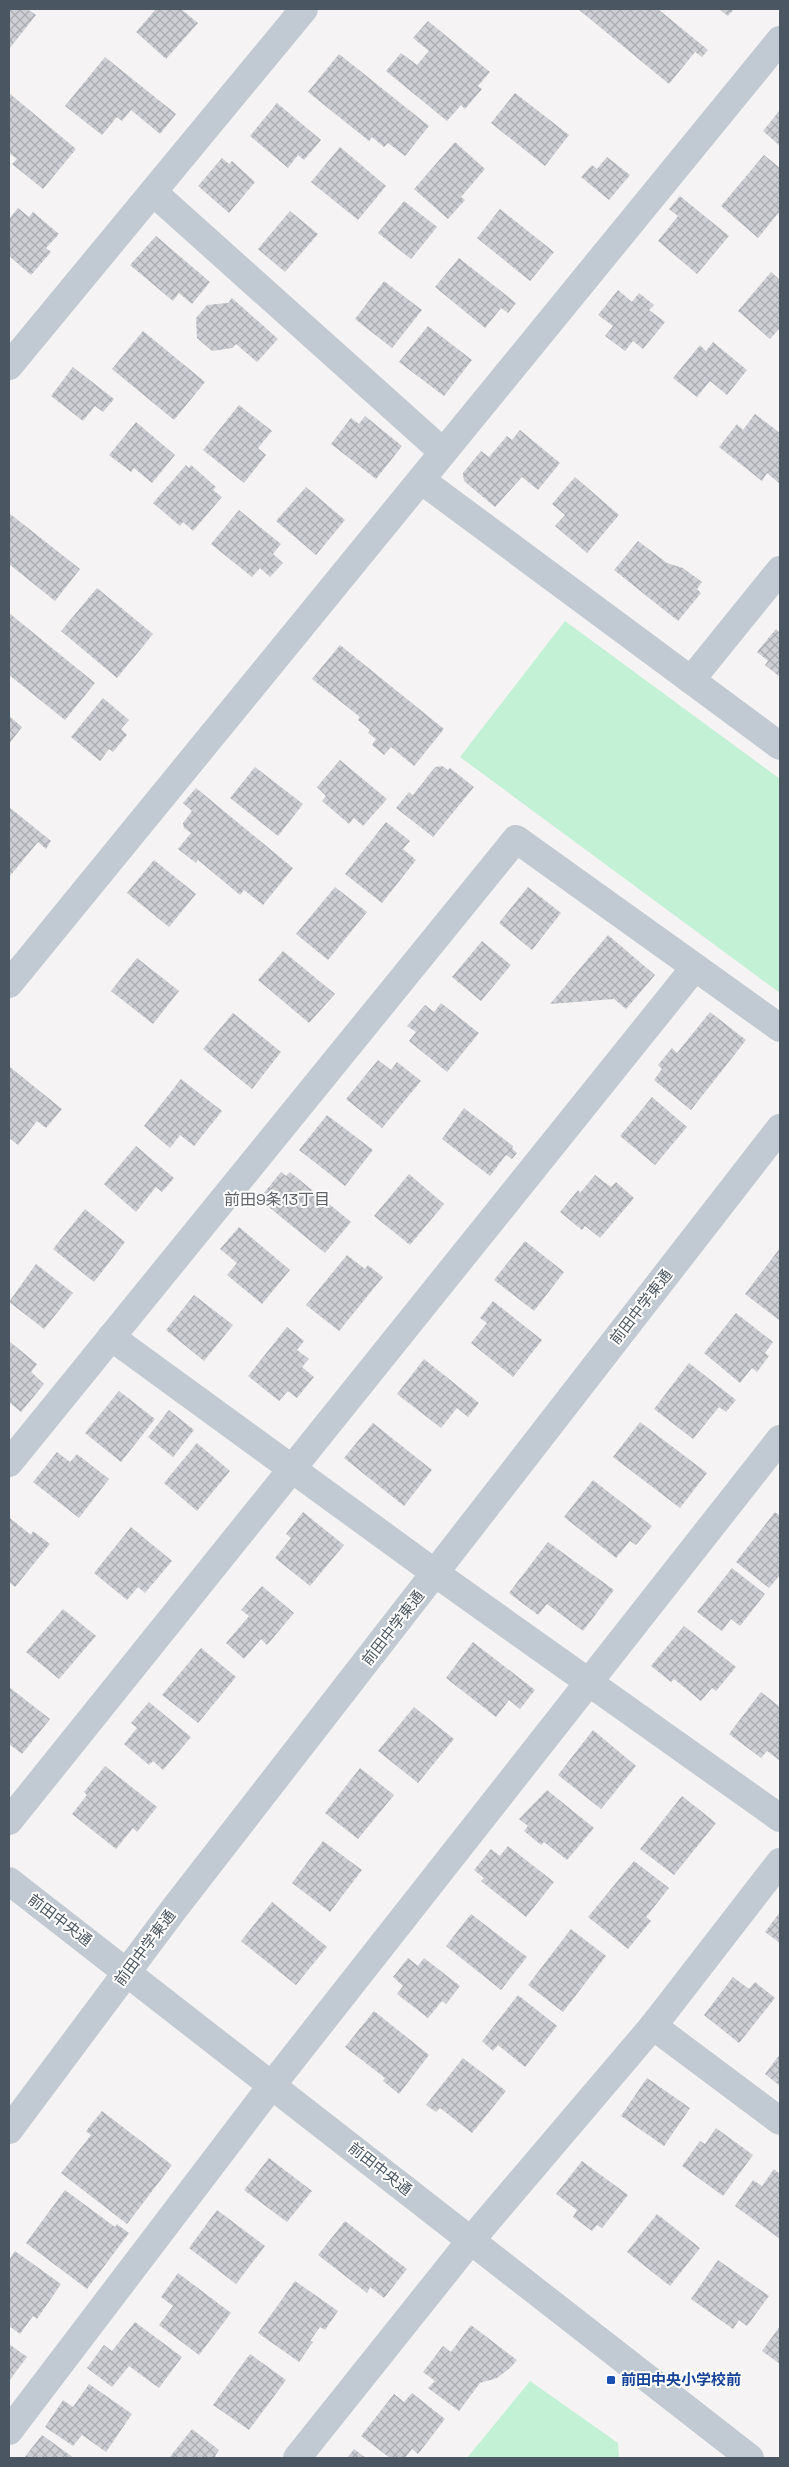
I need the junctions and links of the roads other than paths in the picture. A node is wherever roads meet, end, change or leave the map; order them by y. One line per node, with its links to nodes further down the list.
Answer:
1 (304, 9): 3 (street)
2 (780, 40): 5 (street)
3 (153, 192): 4 (street); 5 (street)
4 (9, 366)
5 (443, 452): 6 (street)
6 (421, 480): 8 (street); 11 (street)
7 (780, 570): 8 (street)
8 (690, 680): 9 (street)
9 (780, 746)
10 (695, 967): 12 (street); 14 (street); 17 (street)
11 (9, 984)
12 (780, 1028)
13 (780, 1128): 18 (street, 前田中学東通)
14 (111, 1337): 16 (street); 17 (street)
15 (780, 1439): 19 (street)
16 (9, 1463)
17 (293, 1470): 18 (street); 21 (street)
18 (435, 1573): 19 (street); 24 (street, 前田中学東通)
19 (588, 1682): 20 (street); 26 (street)
20 (780, 1818)
21 (9, 1821)
22 (780, 1862): 25 (street)
23 (9, 1881): 24 (street, 前田中央通)
24 (127, 1971): 26 (street, 前田中央通); 28 (street, 前田中学東通)
25 (653, 2026): 27 (street); 29 (street)
26 (272, 2085): 29 (street, 前田中央通); 30 (street)
27 (780, 2121)
28 (9, 2130)
29 (471, 2240): 31 (street); 32 (street, 前田中央通)
30 (9, 2431)
31 (297, 2458)
32 (750, 2458)

